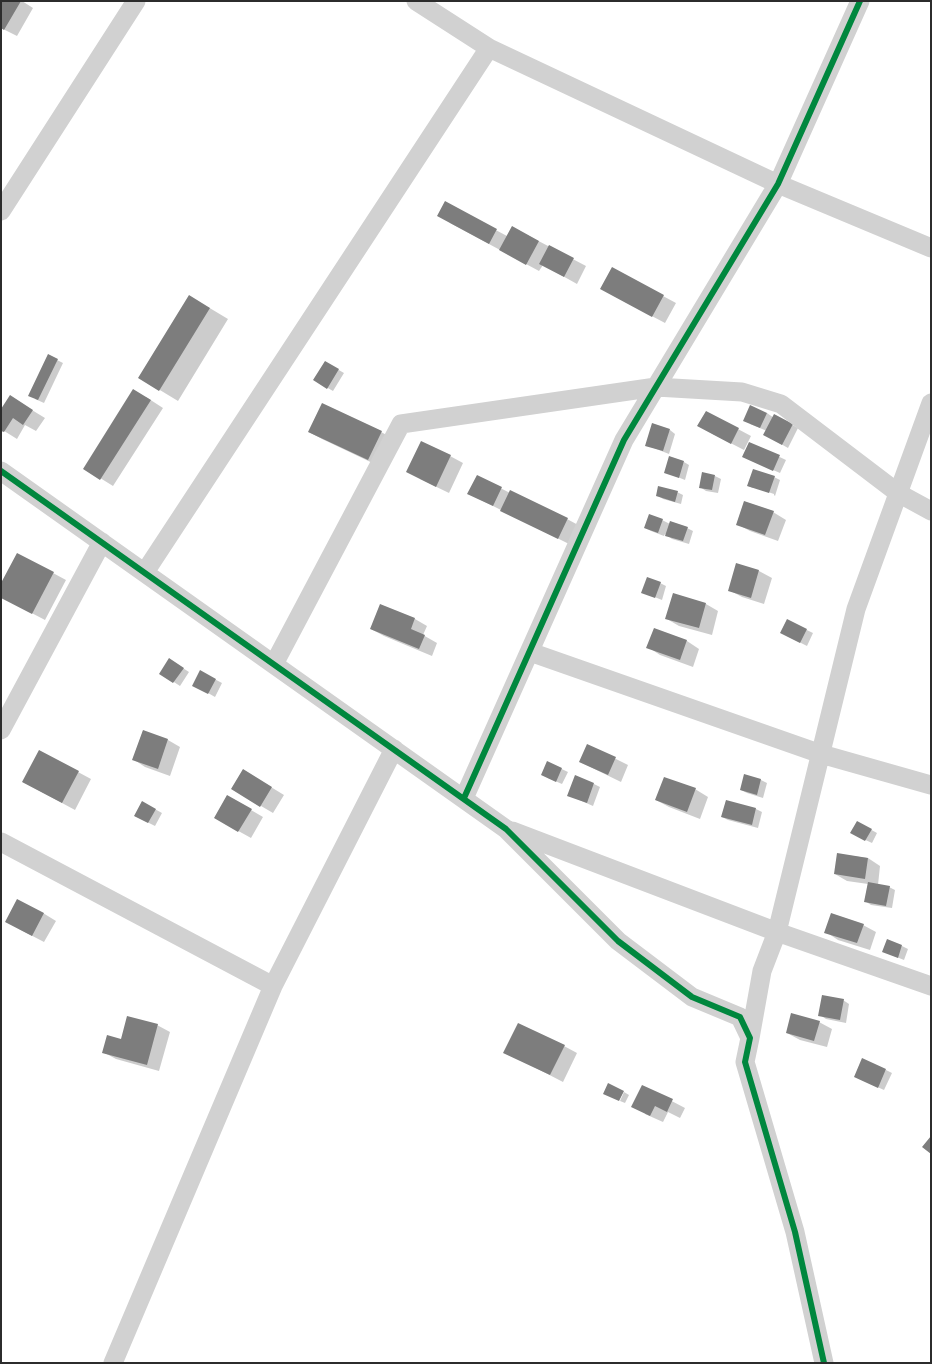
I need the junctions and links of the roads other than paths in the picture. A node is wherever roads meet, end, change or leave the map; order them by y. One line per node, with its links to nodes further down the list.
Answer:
1 (136, 1): 6 (street)
2 (416, 1): 4 (street)
3 (860, 1): 5 (street)
4 (489, 48): 5 (street); 14 (street)
5 (778, 184): 7 (street); 8 (street)
6 (1, 211)
7 (931, 248)
8 (656, 387): 11 (street); 15 (street); 16 (street)
9 (931, 403): 11 (street)
10 (1, 471): 13 (street)
11 (898, 493): 12 (street); 19 (street)
12 (931, 511)
13 (102, 542): 14 (street); 17 (street)
14 (145, 572): 16 (street)
15 (530, 652): 19 (street); 21 (street)
16 (274, 664): 18 (street)
17 (1, 730)
18 (394, 749): 21 (street); 25 (street)
19 (821, 754): 20 (street); 24 (street)
20 (931, 785)
21 (464, 798): 22 (street)
22 (506, 829): 24 (street); 27 (street)
23 (1, 842): 25 (street)
24 (777, 932): 26 (street); 27 (street)
25 (273, 986): 28 (street)
26 (931, 986)
27 (750, 1038): 29 (street)
28 (113, 1363)
29 (824, 1363)

